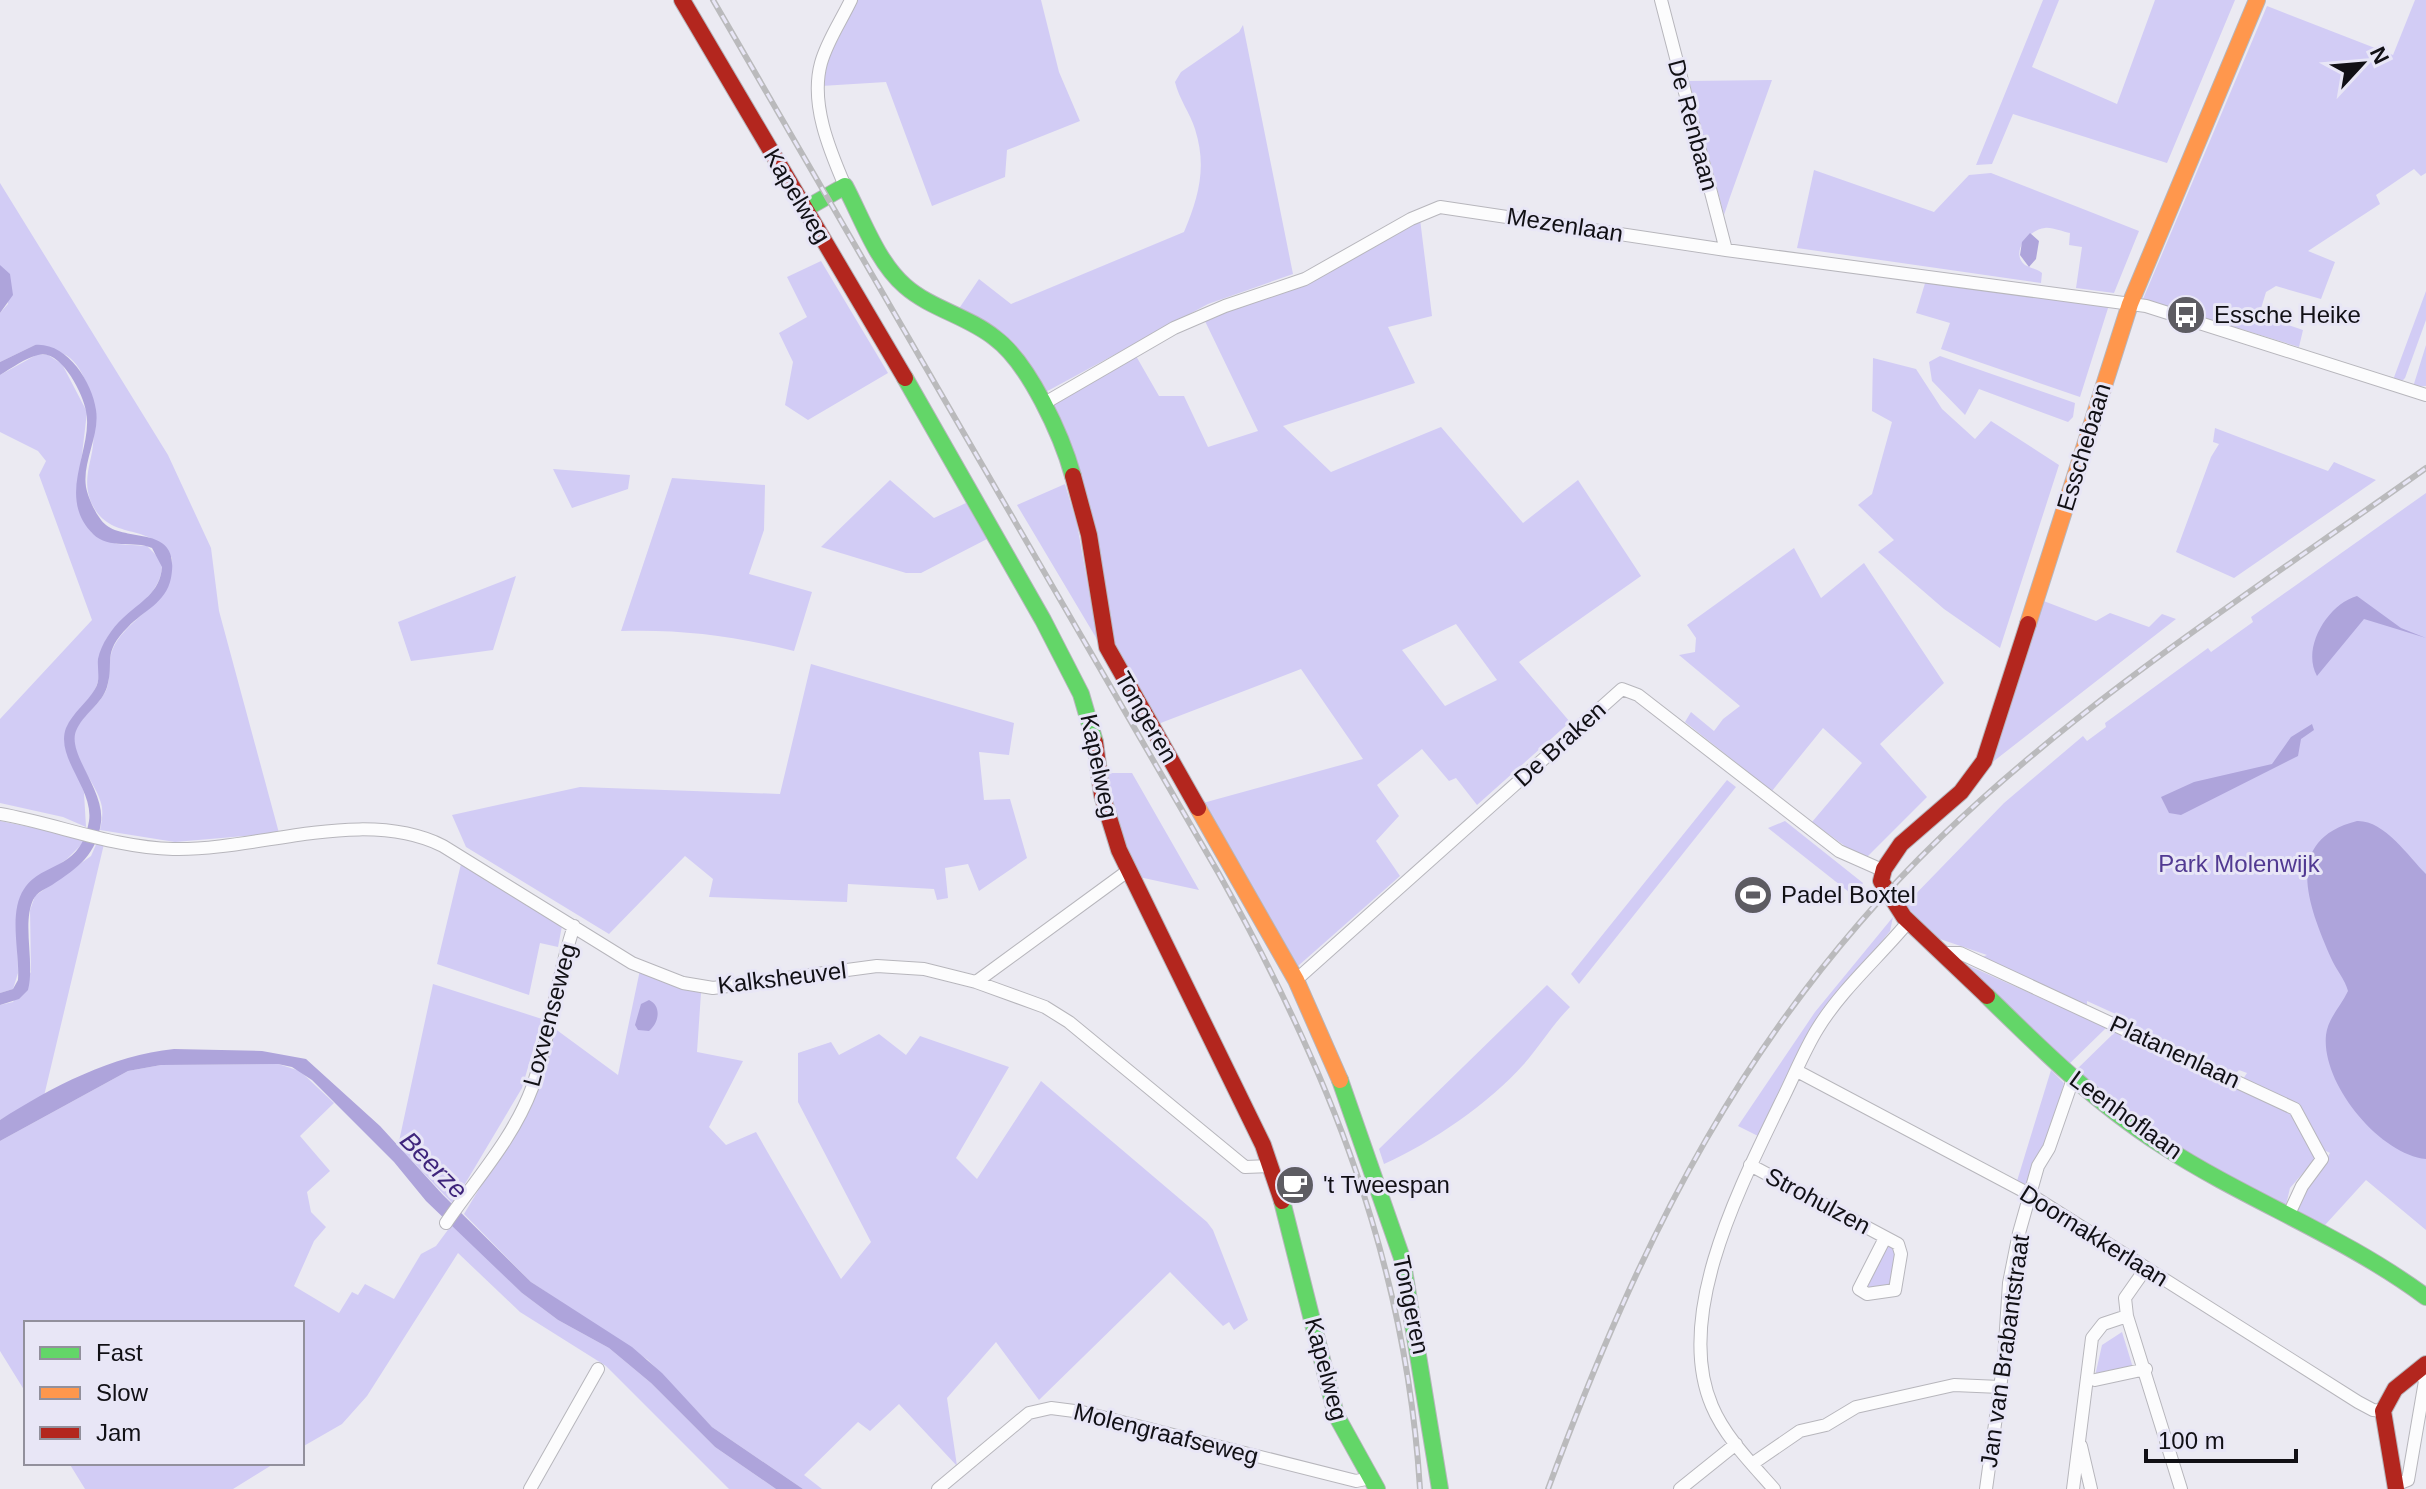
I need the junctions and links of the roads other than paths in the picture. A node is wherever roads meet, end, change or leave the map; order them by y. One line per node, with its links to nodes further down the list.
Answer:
1 (682, 0): 6 (street, Kapelweg)
2 (851, 0): 5 (street, Tongeren)
3 (1661, 0): 7 (street, De Renbaan)
4 (2257, 0): 8 (street, Esschebaan)
5 (845, 186): 6 (street); 10 (street, Tongeren)
6 (805, 209): 12 (street, Kapelweg)
7 (1726, 250): 8 (street, Mezenlaan); 10 (street, Mezenlaan)
8 (2130, 304): 9 (street); 13 (street, Esschebaan)
9 (2426, 395)
10 (1043, 404): 17 (street, Tongeren)
11 (0, 814): 15 (street, Kalksheuvel)
12 (1129, 870): 18 (street); 22 (street, Kapelweg)
13 (1882, 870): 14 (street, Leenhoflaan); 17 (street, De Braken)
14 (1909, 921): 16 (street, Leenhoflaan); 19 (street)
15 (574, 926): 18 (street, Kalksheuvel); 25 (street, Loxvenseweg)
16 (1942, 953): 20 (street, Leenhoflaan); 24 (street, Platanenlaan)
17 (1296, 980): 43 (street, Tongeren)
18 (976, 982): 22 (street, Kalksheuvel)
19 (1797, 1071): 21 (street); 23 (street, Doornakkerlaan)
20 (2073, 1079): 23 (street, Jan van Brabantstraat); 24 (street, Leenhoflaan)
21 (1750, 1165): 26 (street, Strohulzen); 37 (street)
22 (1271, 1166): 39 (street, Kapelweg)
23 (2031, 1195): 27 (street, Doornakkerlaan); 34 (street, Jan van Brabantstraat)
24 (2289, 1214): 28 (street, Leenhoflaan)
25 (447, 1222)
26 (1885, 1238): 26 (street, Strohulzen)
27 (2146, 1268): 29 (street); 35 (street, Doornakkerlaan)
28 (2426, 1297)
29 (2127, 1316): 32 (street); 36 (street)
30 (2422, 1367): 35 (street); 40 (street)
31 (598, 1369): 41 (street)
32 (2146, 1369): 33 (street); 49 (street)
33 (2095, 1380)
34 (2000, 1387): 38 (street); 46 (street, Jan van Brabantstraat)
35 (2383, 1411): 40 (street)
36 (2078, 1435): 47 (street); 48 (street)
37 (1736, 1444): 38 (street); 44 (street)
38 (1752, 1464): 45 (street)
39 (1374, 1484): 42 (street, Molengraafseweg)
40 (2396, 1487)
41 (530, 1489)
42 (938, 1489)
43 (1440, 1489)
44 (1680, 1489)
45 (1774, 1489)
46 (1986, 1489)
47 (2073, 1489)
48 (2091, 1489)
49 (2181, 1489)

